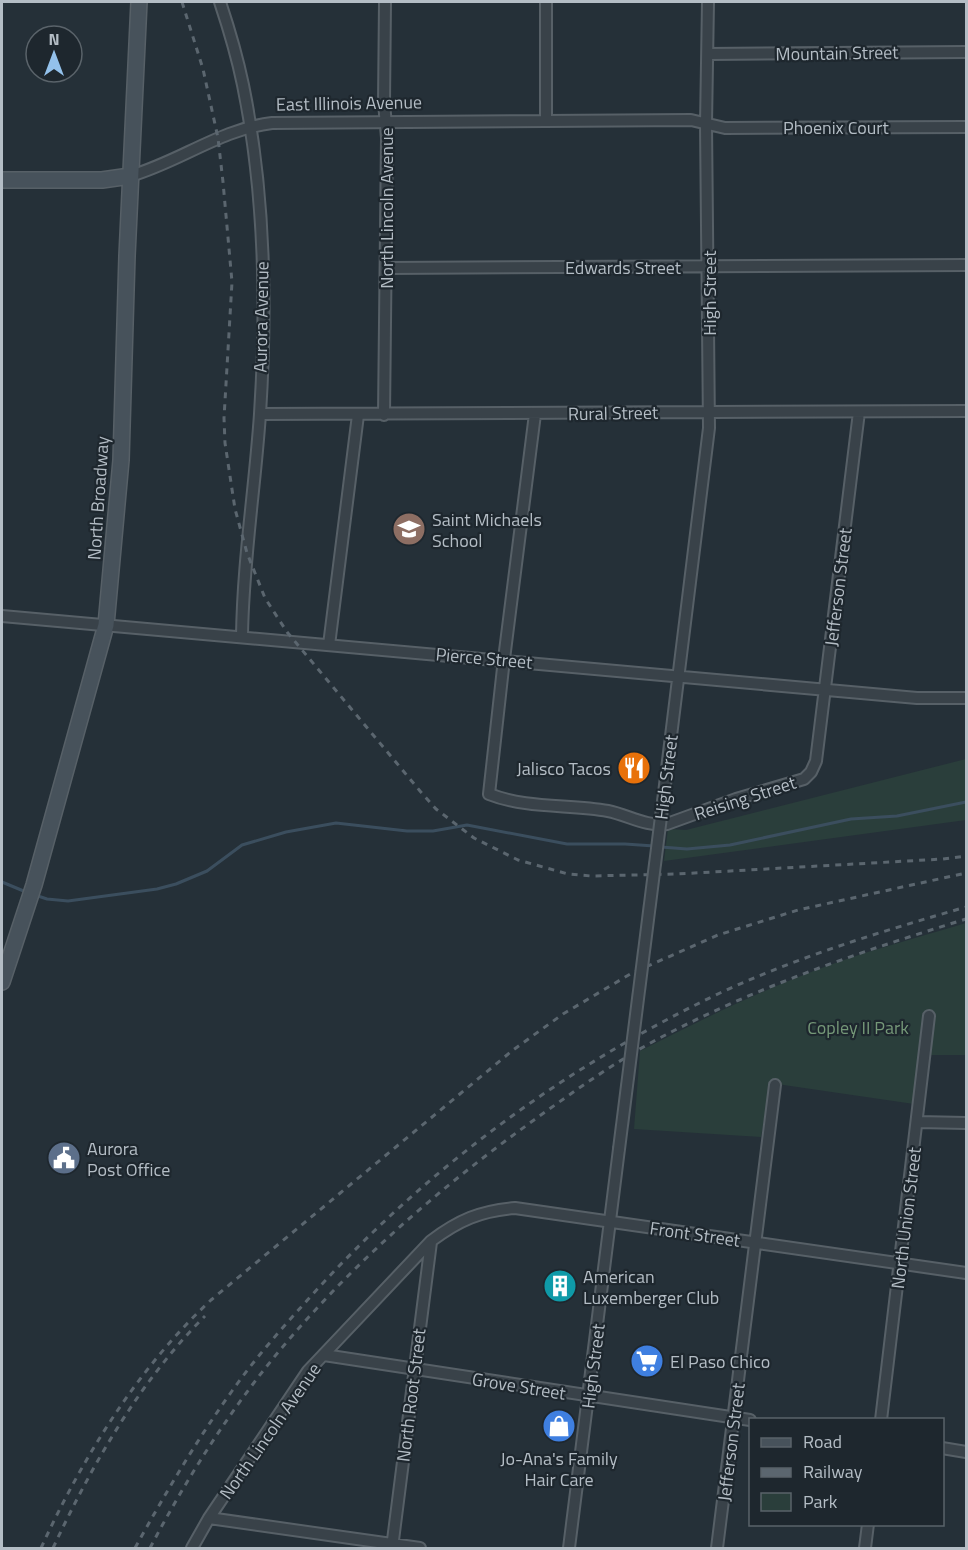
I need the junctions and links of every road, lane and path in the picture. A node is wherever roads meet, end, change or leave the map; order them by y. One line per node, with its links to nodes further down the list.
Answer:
1 (139, 2): 13 (main road, North Broadway)
2 (220, 2): 11 (street, Aurora Avenue)
3 (385, 2): 9 (street, North Lincoln Avenue)
4 (546, 2): 8 (street)
5 (708, 2): 7 (street, High Street)
6 (966, 52): 7 (street, Mountain Street)
7 (708, 54): 10 (street, High Street)
8 (546, 120): 9 (street, East Illinois Avenue); 10 (street, East Illinois Avenue)
9 (386, 122): 11 (street, East Illinois Avenue); 17 (street, North Lincoln Avenue)
10 (706, 124): 12 (street, Phoenix Court); 16 (street, High Street)
11 (251, 127): 13 (street, East Illinois Avenue); 21 (street, Aurora Avenue)
12 (966, 127)
13 (130, 176): 14 (main road, East Illinois Avenue); 26 (main road, North Broadway)
14 (2, 180)
15 (966, 265): 16 (street, Edwards Street)
16 (709, 267): 17 (street, Edwards Street); 19 (street, High Street)
17 (387, 268): 24 (street, North Lincoln Avenue)
18 (966, 411): 20 (street, Rural Street)
19 (709, 412): 20 (street, Rural Street); 22 (street, Rural Street); 30 (street, High Street)
20 (859, 412): 31 (street, Jefferson Street)
21 (260, 414): 23 (street, Rural Street); 27 (street, Aurora Avenue)
22 (535, 414): 24 (street, Rural Street); 29 (street)
23 (358, 415): 24 (street, Rural Street); 28 (street)
24 (384, 415)
25 (2, 616): 26 (street, Pierce Street)
26 (106, 625): 27 (street, Pierce Street); 34 (main road, North Broadway)
27 (242, 636): 28 (street, Pierce Street)
28 (329, 645): 29 (street, Pierce Street)
29 (504, 659): 30 (street, Pierce Street); 33 (street, Reising Street)
30 (679, 675): 31 (street, Pierce Street); 39 (street, High Street, bridge)
31 (825, 689): 32 (street, Pierce Street); 33 (street, Jefferson Street)
32 (966, 698)
33 (816, 761)
34 (2, 982)
35 (929, 1016): 37 (street, North Union Street)
36 (775, 1085): 41 (street, Jefferson Street)
37 (918, 1122): 38 (street); 42 (street, North Union Street)
38 (966, 1123)
39 (610, 1221): 40 (street, Front Street); 41 (street, Front Street); 46 (street, High Street)
40 (431, 1241): 44 (street, North Lincoln Avenue); 45 (street, North Root Street)
41 (755, 1242): 42 (street, Front Street); 47 (street, Jefferson Street)
42 (900, 1264): 43 (street, Front Street); 48 (street, North Union Street)
43 (966, 1274)
44 (324, 1356): 45 (street, Grove Street); 52 (street, North Lincoln Avenue)
45 (414, 1370): 46 (street, Grove Street); 54 (street, North Root Street)
46 (589, 1397): 47 (street, Grove Street); 57 (street, High Street)
47 (734, 1418): 49 (street, Grove Street); 58 (street, Jefferson Street)
48 (881, 1418)
49 (749, 1420)
50 (944, 1448): 51 (street)
51 (966, 1452)
52 (209, 1518): 54 (street); 55 (street, North Lincoln Avenue)
53 (868, 1526): 59 (street)
54 (392, 1546): 56 (street)
55 (192, 1548)
56 (420, 1548)
57 (569, 1548)
58 (717, 1548)
59 (865, 1548)

